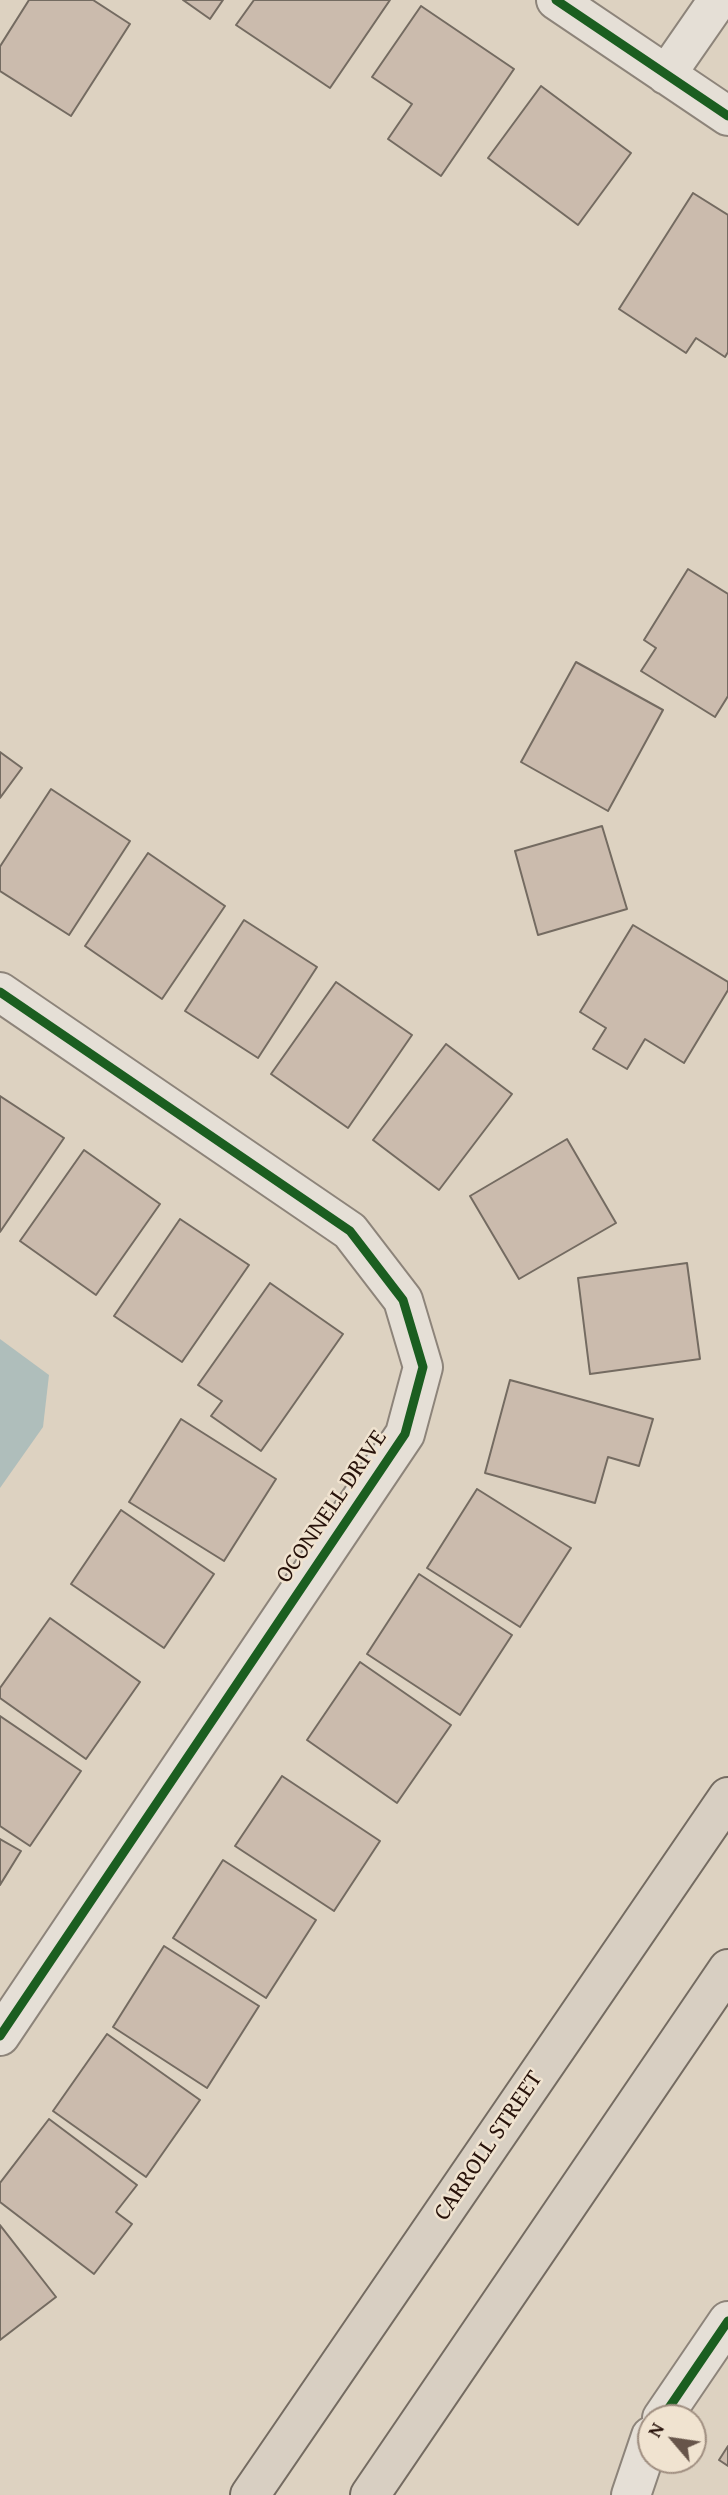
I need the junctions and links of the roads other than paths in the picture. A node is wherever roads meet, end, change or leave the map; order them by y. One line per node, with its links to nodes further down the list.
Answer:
1 (556, 0): 3 (street)
2 (718, 0): 3 (street)
3 (666, 75): 4 (street)
4 (728, 116)
5 (0, 992): 8 (street, OCONNELL DRIVE)
6 (728, 1797): 12 (main road, CARROLL STREET)
7 (728, 1969): 13 (main road)
8 (0, 2036)
9 (728, 2321): 10 (street)
10 (672, 2404)
11 (639, 2474): 14 (street)
12 (250, 2495)
13 (370, 2495)
14 (632, 2495)

